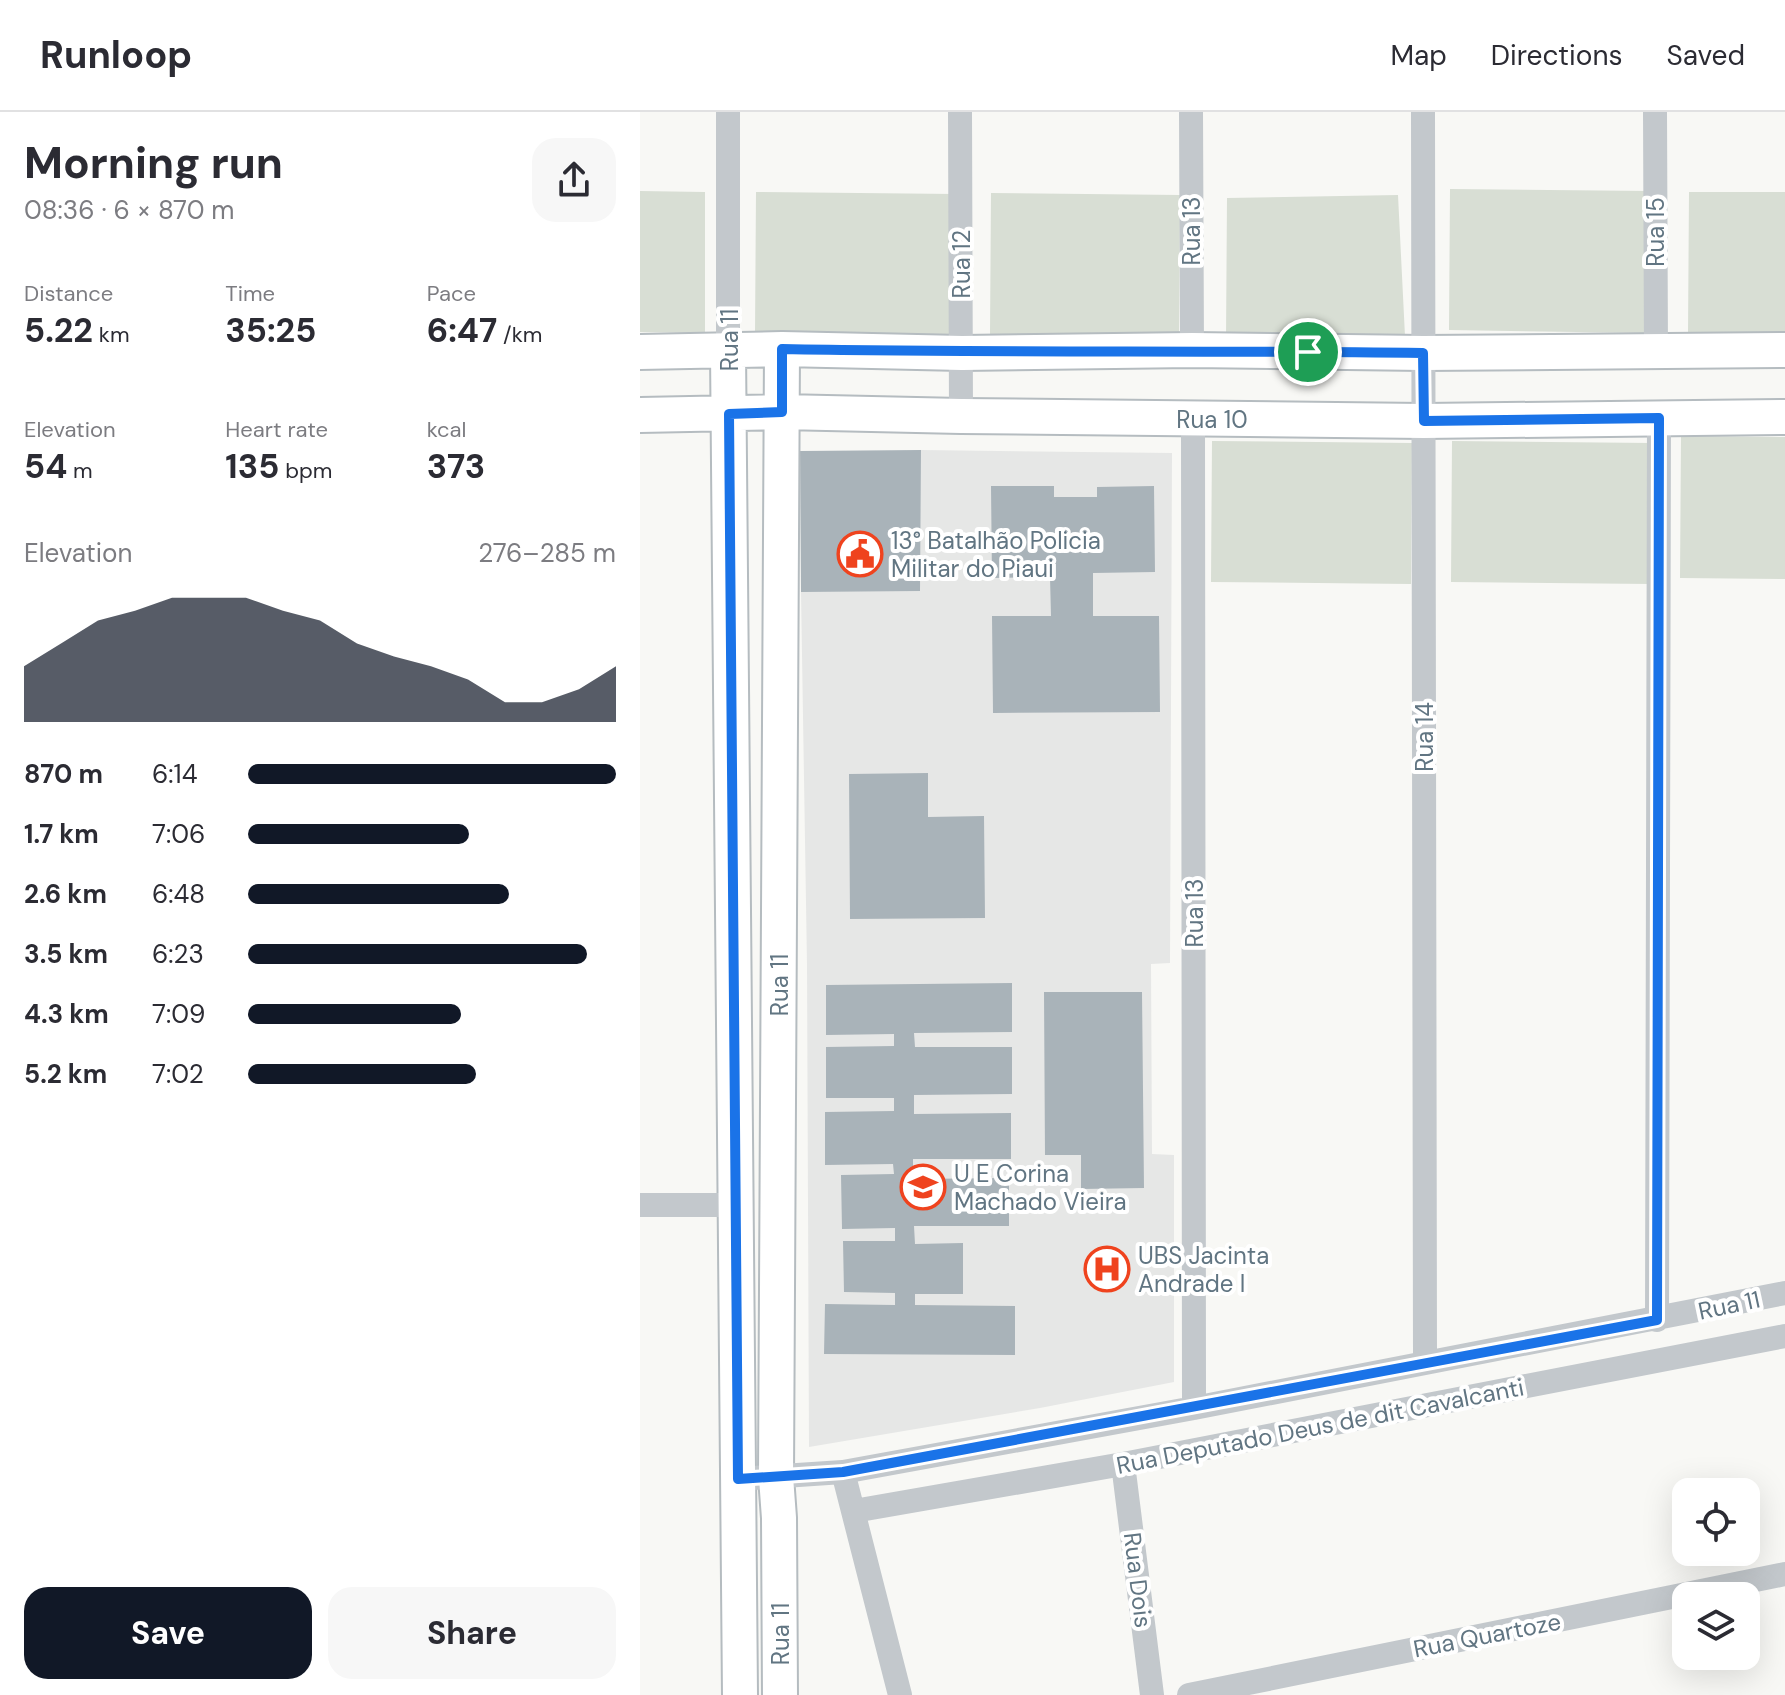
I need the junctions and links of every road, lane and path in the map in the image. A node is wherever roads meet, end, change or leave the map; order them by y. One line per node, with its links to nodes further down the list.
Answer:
1 (728, 112): 9 (street, Rua 11)
2 (960, 112): 11 (street, Rua 12)
3 (1191, 112): 7 (street, Rua 13)
4 (1423, 112): 12 (street, Rua 14)
5 (1655, 112): 13 (street, Rua 15)
6 (782, 349): 9 (main road); 11 (main road); 14 (main road, Rua 11)
7 (1192, 350): 11 (main road); 12 (main road)
8 (1785, 350): 13 (main road)
9 (728, 351): 10 (main road); 15 (main road, Rua 11)
10 (640, 352)
11 (962, 353): 17 (street, Rua 12)
12 (1423, 353): 13 (main road); 21 (street, Rua 14)
13 (1656, 353)
14 (782, 412): 15 (main road, Rua 10); 17 (main road, Rua 10); 31 (main road, Rua 11)
15 (729, 414): 16 (main road, Rua 10); 23 (main road, Rua 11)
16 (640, 415)
17 (961, 416): 20 (main road, Rua 10)
18 (1785, 417): 19 (main road, Rua 10)
19 (1659, 418): 21 (main road, Rua 10); 25 (street)
20 (1193, 419): 21 (main road, Rua 10); 28 (street, Rua 13)
21 (1424, 421): 27 (street, Rua 14)
22 (640, 1205): 23 (street)
23 (734, 1205): 32 (main road, Rua 11)
24 (1785, 1293): 25 (street, Rua 11)
25 (1657, 1320): 27 (street, Rua 11)
26 (1785, 1336): 29 (street, Rua Deputado Deus de dit Cavalcanti)
27 (1425, 1362): 28 (street, Rua 11)
28 (1194, 1408): 30 (street, Rua 11)
29 (1123, 1464): 33 (street, Rua Deputado Deus de dit Cavalcanti); 38 (street, Rua Dois)
30 (843, 1472): 31 (street, Rua 11); 33 (street)
31 (776, 1477): 32 (street, Rua 11); 36 (main road, Rua 11)
32 (738, 1479): 35 (main road, Rua 11)
33 (854, 1511): 37 (street)
34 (1785, 1574): 39 (street, Rua Quartoze)
35 (740, 1695)
36 (780, 1695)
37 (900, 1695)
38 (1152, 1695)
39 (1189, 1695)

